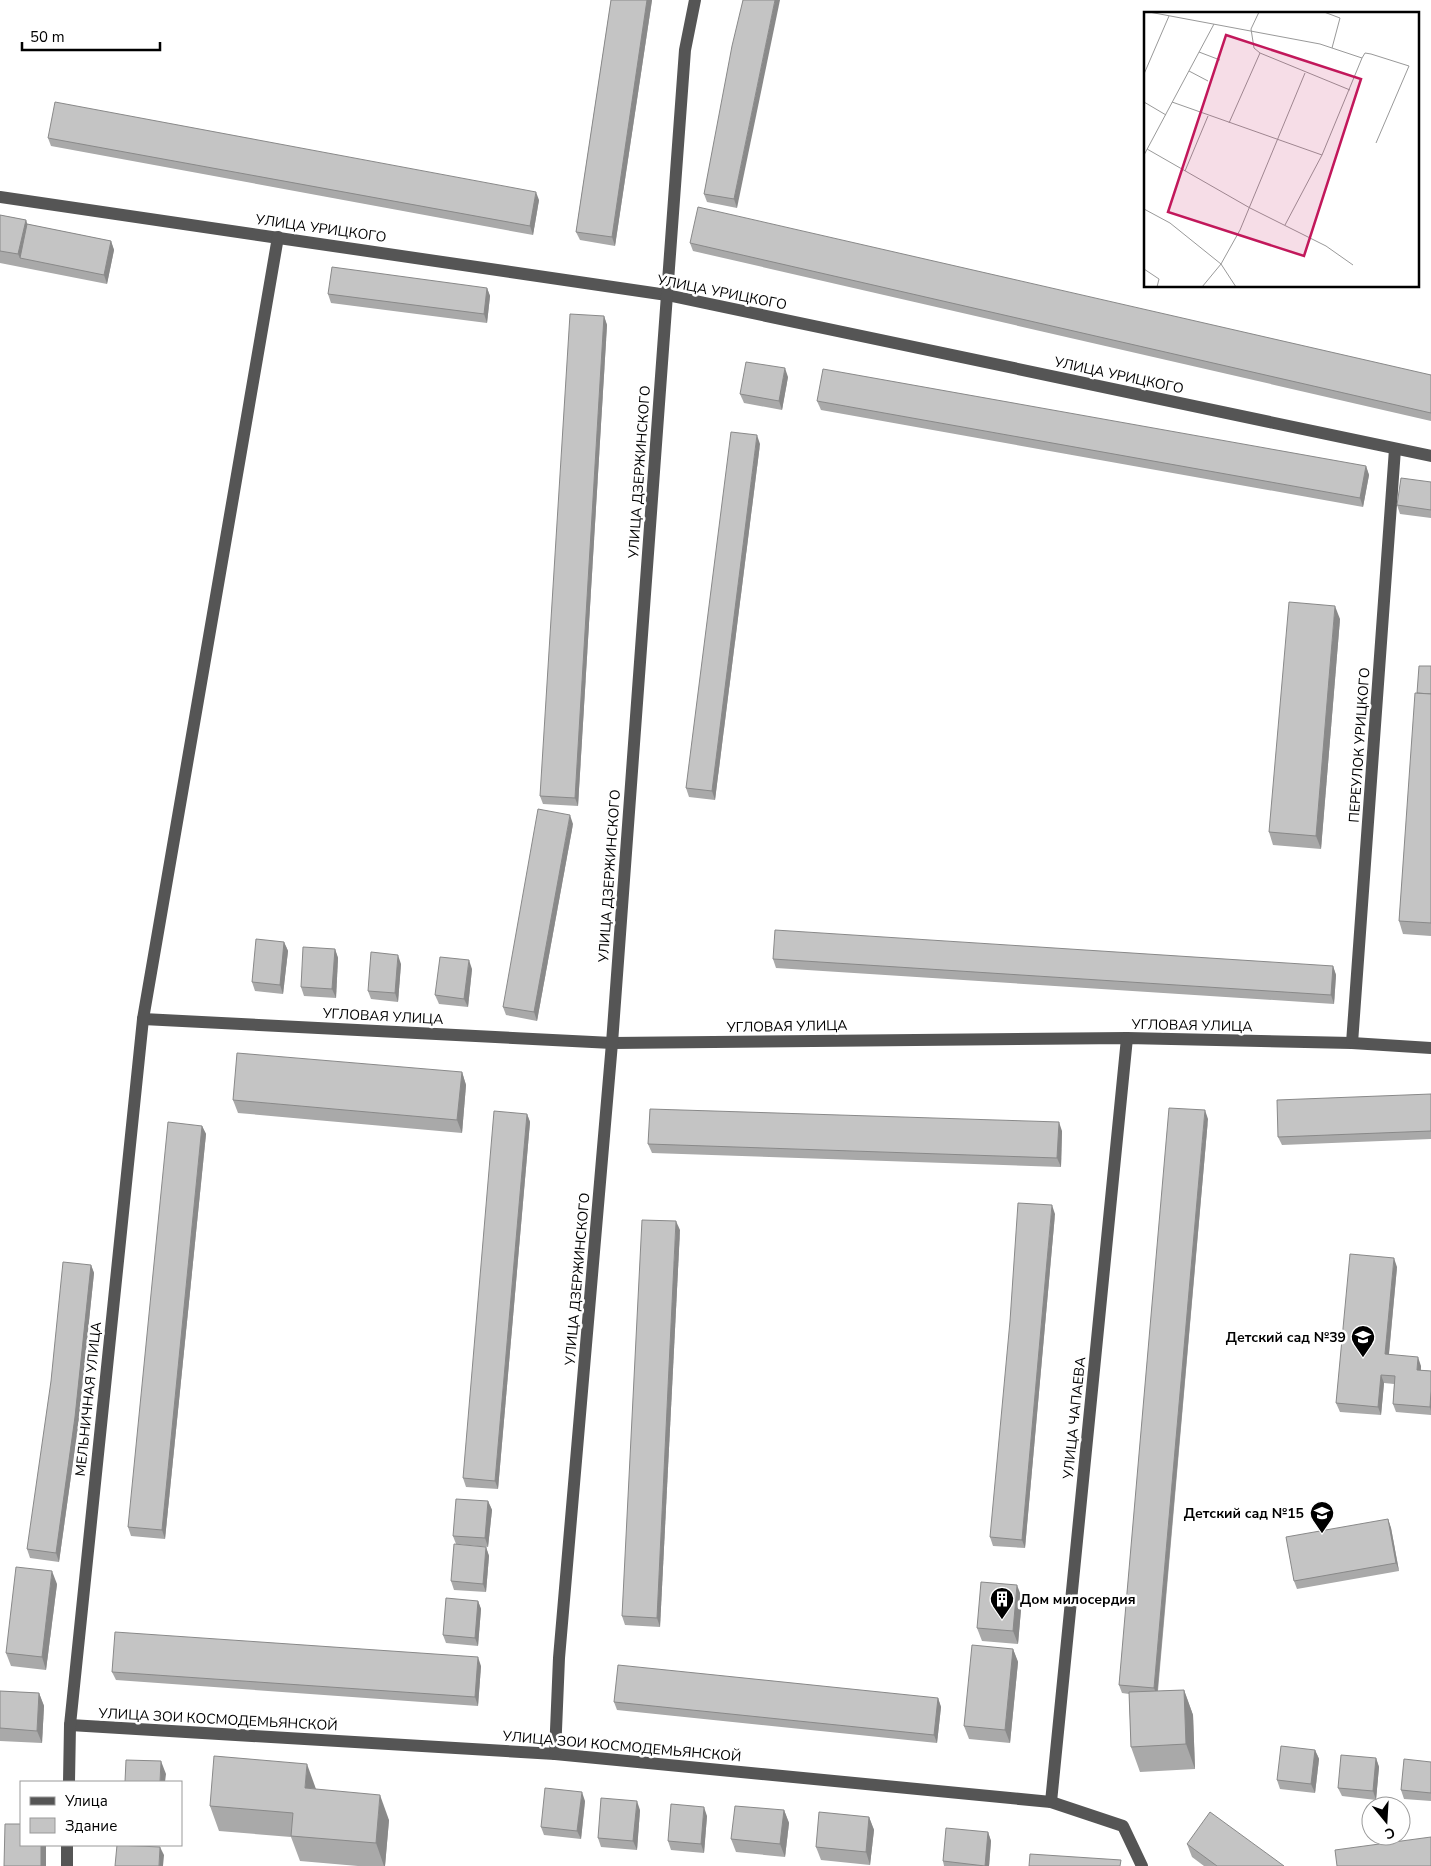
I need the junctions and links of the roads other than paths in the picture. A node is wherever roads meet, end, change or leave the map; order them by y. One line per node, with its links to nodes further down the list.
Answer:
1 (695, 0): 4 (street, УЛИЦА ДЗЕРЖИНСКОГО)
2 (0, 197): 3 (street, УЛИЦА УРИЦКОГО)
3 (278, 237): 4 (street, УЛИЦА УРИЦКОГО); 7 (street, МЕЛЬНИЧНАЯ УЛИЦА)
4 (668, 295): 5 (street, УЛИЦА УРИЦКОГО); 9 (street, УЛИЦА ДЗЕРЖИНСКОГО)
5 (1395, 448): 6 (street, УЛИЦА УРИЦКОГО); 10 (street, ПЕРЕУЛОК УРИЦКОГО)
6 (1431, 456)
7 (143, 1019): 9 (street, УГЛОВАЯ УЛИЦА); 12 (street, МЕЛЬНИЧНАЯ УЛИЦА)
8 (1127, 1038): 9 (street, УГЛОВАЯ УЛИЦА); 10 (street, УГЛОВАЯ УЛИЦА); 15 (street, УЛИЦА ЧАПАЕВА)
9 (612, 1043): 13 (street, УЛИЦА ДЗЕРЖИНСКОГО)
10 (1352, 1043): 11 (street, УГЛОВАЯ УЛИЦА)
11 (1431, 1048)
12 (70, 1725): 13 (street, УЛИЦА ЗОИ КОСМОДЕМЬЯНСКОЙ); 14 (street, МЕЛЬНИЧНАЯ УЛИЦА)
13 (555, 1754): 15 (street, УЛИЦА ЗОИ КОСМОДЕМЬЯНСКОЙ)
14 (69, 1781)
15 (1051, 1802): 18 (street, УЛИЦА ЗОИ КОСМОДЕМЬЯНСКОЙ)
16 (67, 1846): 17 (street)
17 (67, 1866)
18 (1142, 1866)

